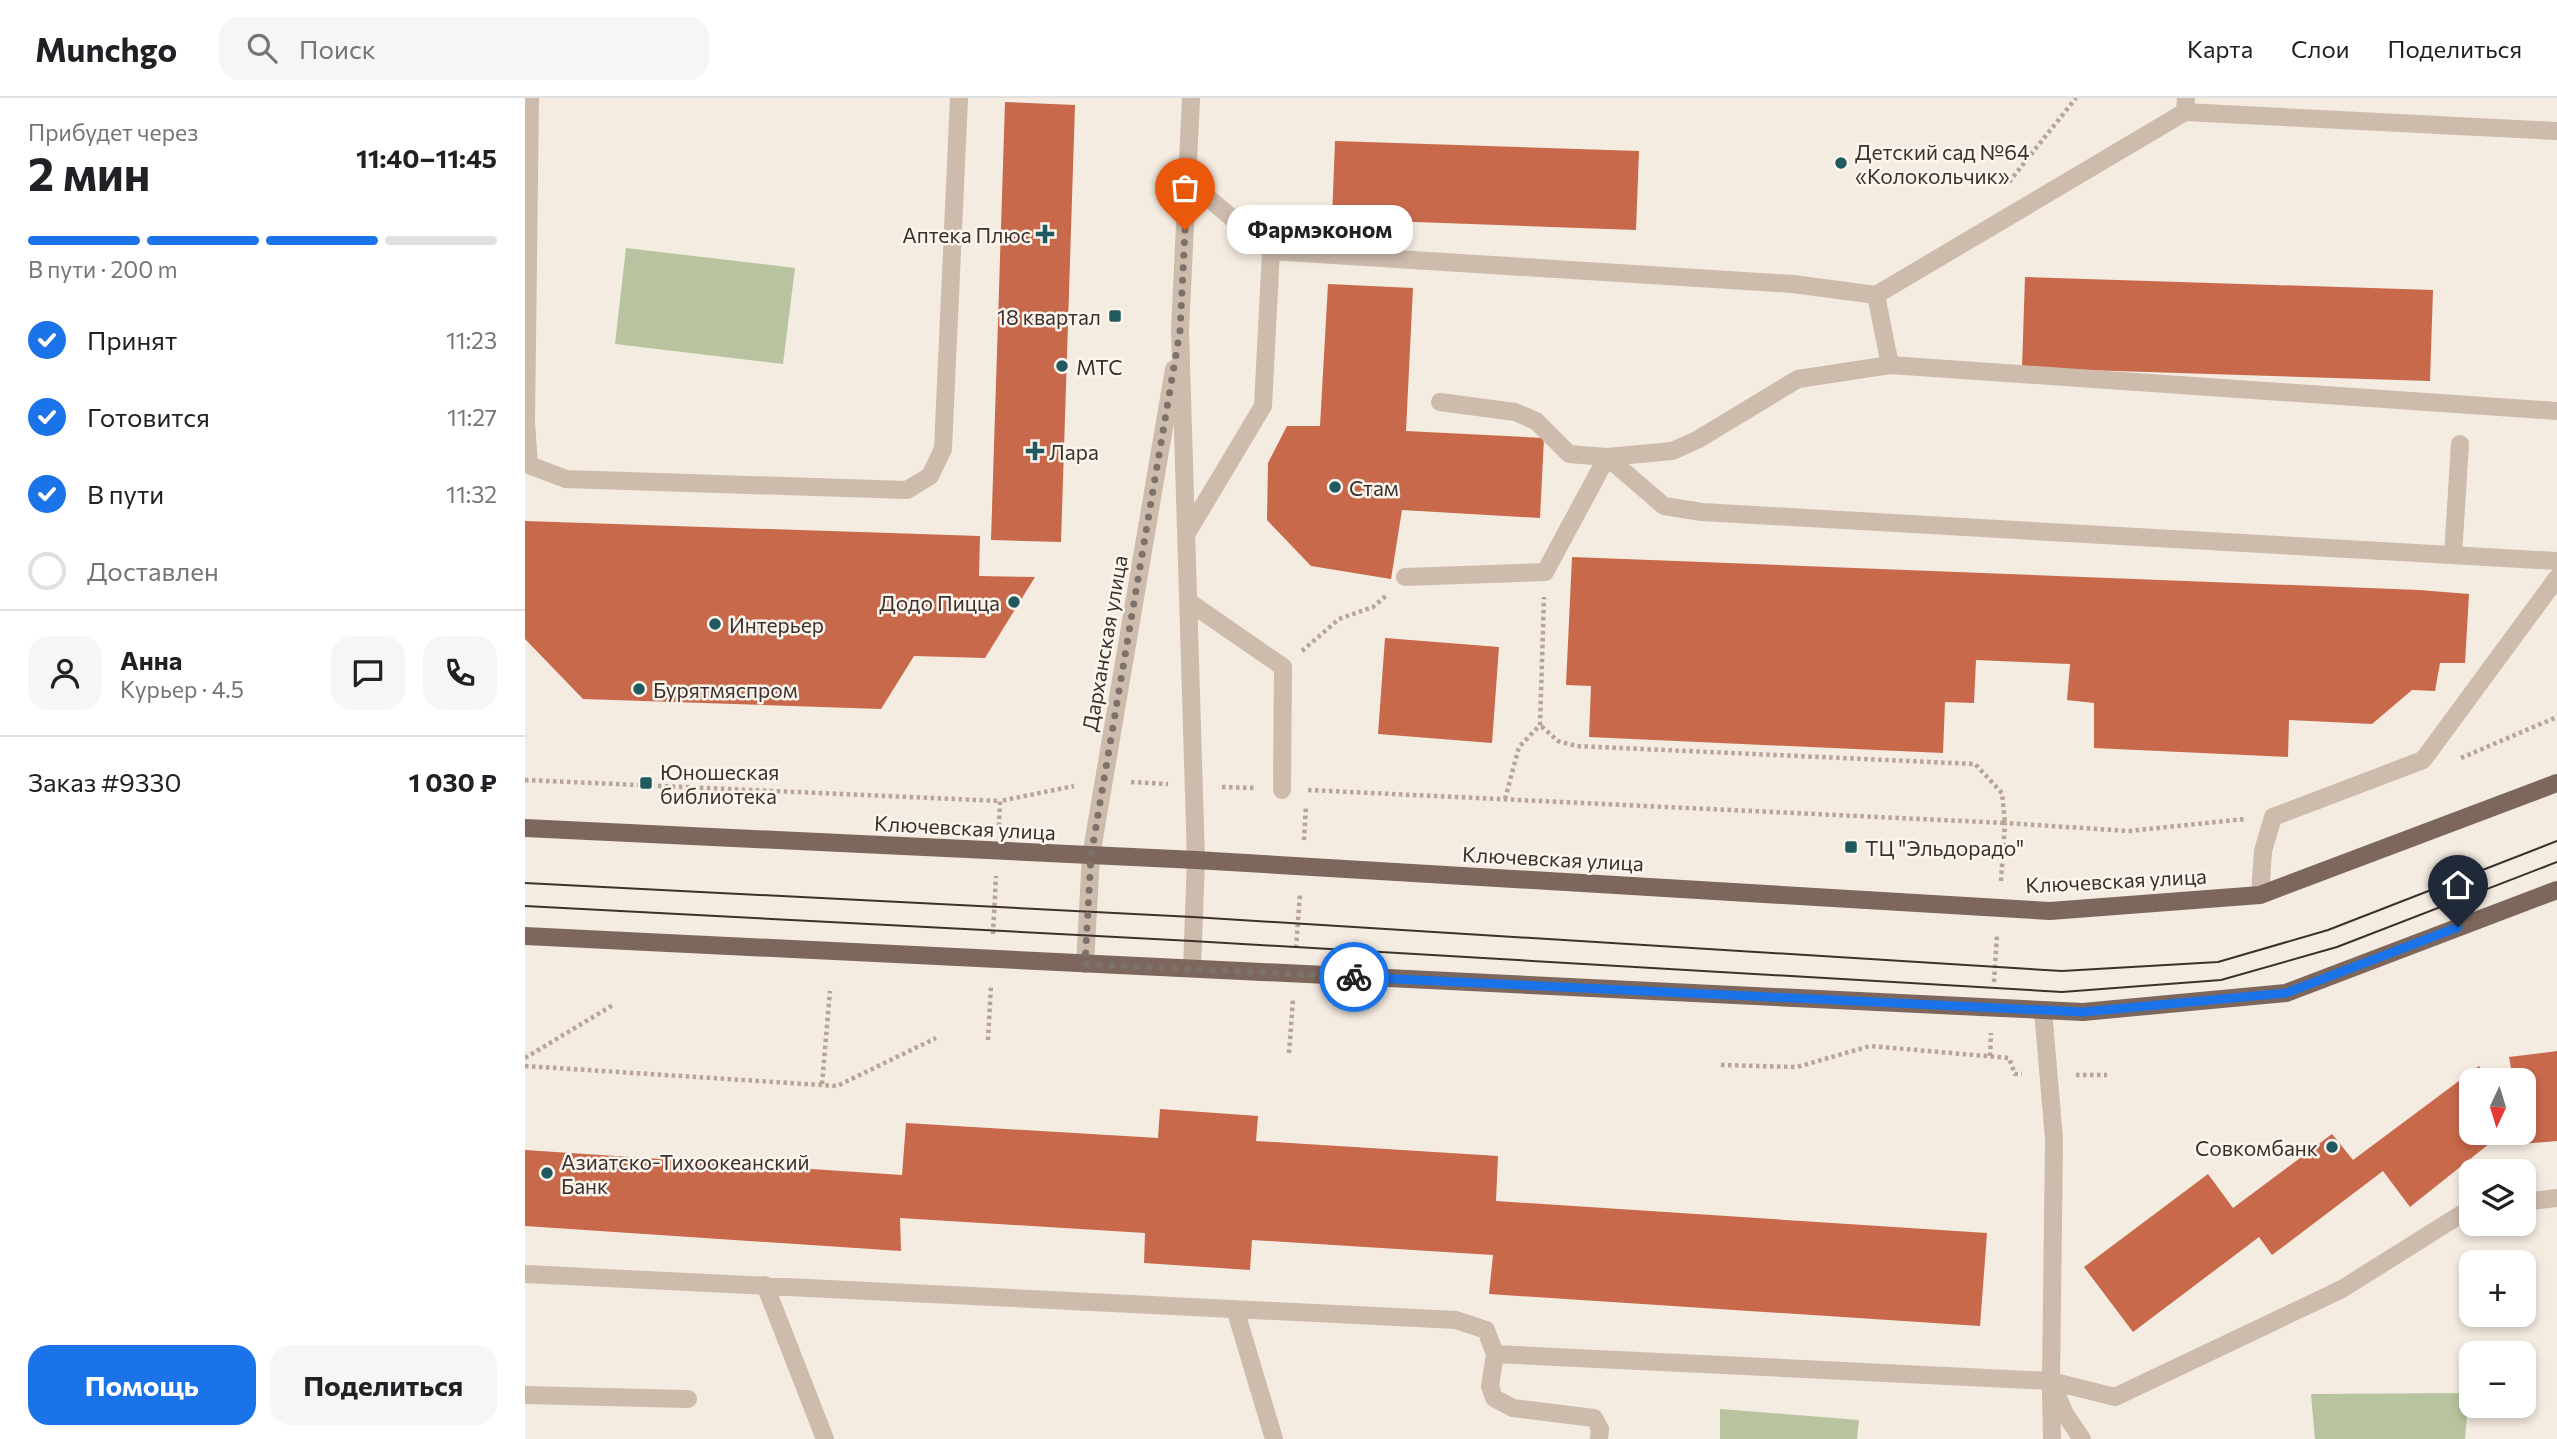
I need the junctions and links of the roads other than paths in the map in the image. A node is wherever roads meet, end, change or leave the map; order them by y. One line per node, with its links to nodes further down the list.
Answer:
1 (530, 98): 2 (street)
2 (959, 98)
3 (1191, 98): 6 (street, Дарханская улица)
4 (2186, 105): 5 (street); 8 (street)
5 (2557, 131)
6 (1187, 180): 7 (street); 9 (street, Дарханская улица)
7 (1271, 251): 8 (street); 15 (street)
8 (1876, 295): 10 (street)
9 (1180, 331): 15 (street, Дарханская улица); 24 (street, Дарханская улица)
10 (1890, 365): 12 (street); 14 (street)
11 (1440, 402): 14 (street)
12 (2557, 411)
13 (2460, 444): 16 (street)
14 (1607, 457): 16 (street); 18 (street)
15 (1187, 533): 20 (street, Дарханская улица)
16 (2453, 555): 17 (street)
17 (2557, 561)
18 (1405, 577)
19 (2557, 578): 27 (street)
20 (1189, 602): 22 (street); 25 (street, Дарханская улица)
21 (2557, 783): 27 (main road, Ключевская улица)
22 (1283, 790)
23 (525, 828): 24 (main road, Ключевская улица)
24 (1091, 856): 25 (main road, Ключевская улица); 29 (street, Дарханская улица)
25 (1196, 860): 27 (main road, Ключевская улица); 30 (street, Дарханская улица)
26 (2557, 890): 31 (main road)
27 (2260, 895)
28 (525, 936): 29 (main road)
29 (1085, 964): 30 (main road)
30 (1192, 968): 31 (main road)
31 (2043, 1010): 39 (street)
32 (2557, 1198): 33 (street)
33 (2536, 1200)
34 (2459, 1216): 39 (street)
35 (525, 1274): 36 (street)
36 (765, 1285): 37 (street); 42 (street)
37 (1235, 1309): 38 (street); 43 (street)
38 (1495, 1354): 39 (street); 44 (street)
39 (2051, 1381): 45 (street); 46 (street)
40 (525, 1395): 41 (street)
41 (688, 1399)
42 (825, 1439)
43 (1274, 1439)
44 (1599, 1439)
45 (2052, 1439)
46 (2082, 1439)

